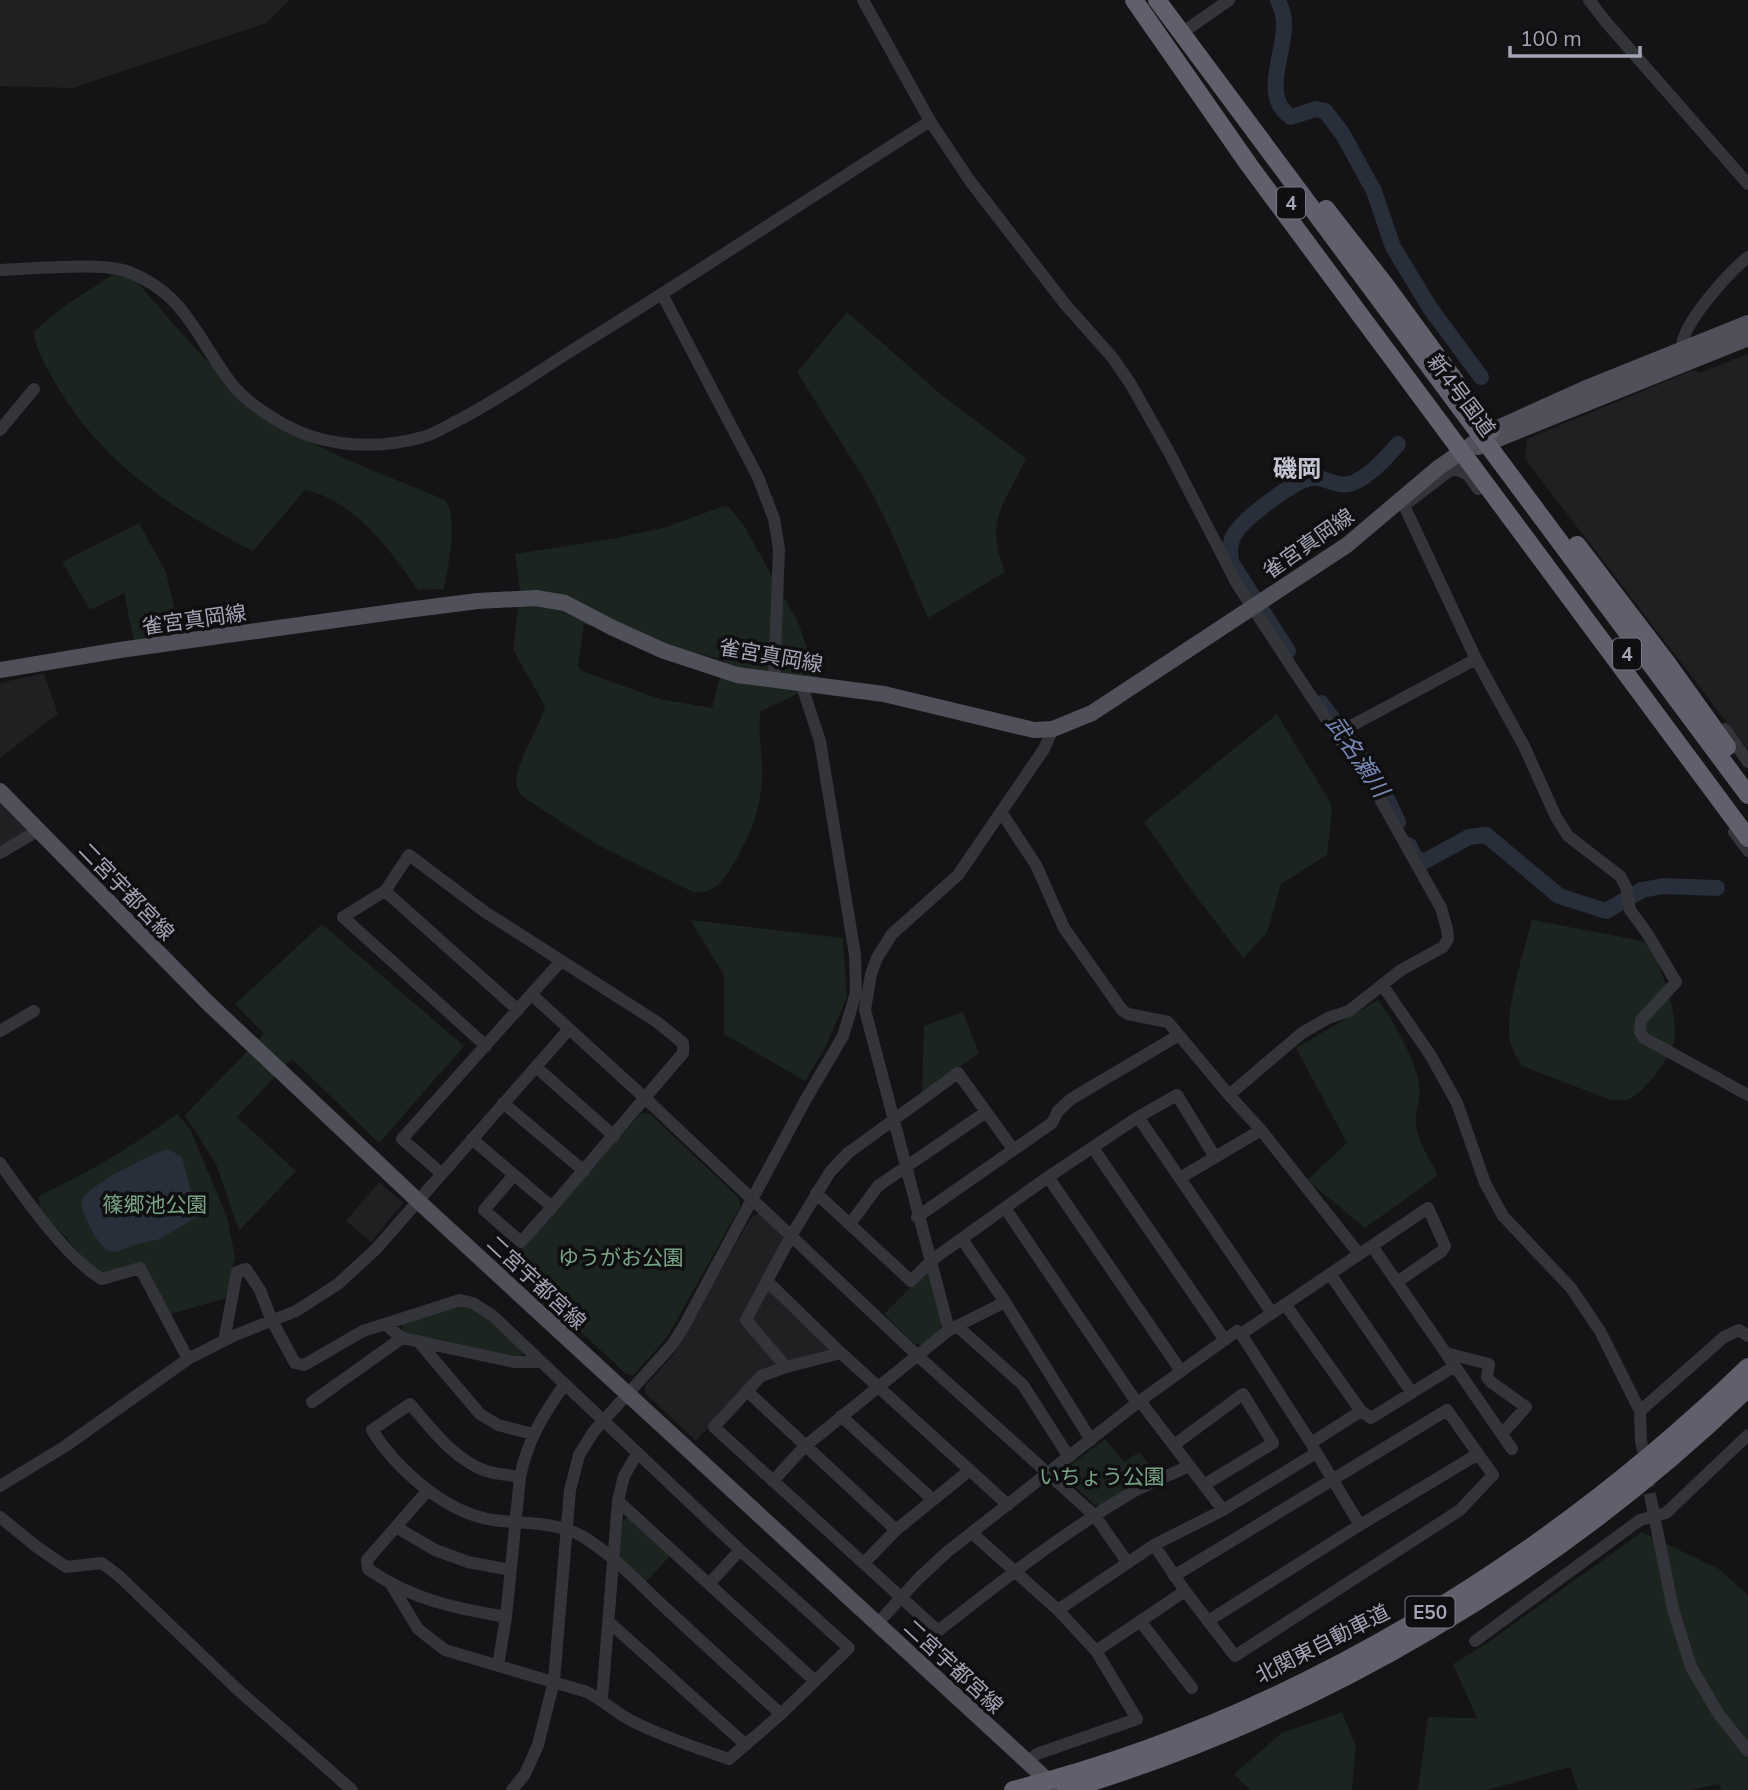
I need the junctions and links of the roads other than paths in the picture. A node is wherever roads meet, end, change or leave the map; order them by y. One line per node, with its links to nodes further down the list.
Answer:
1 (863, 0): 8 (street)
2 (1136, 0): 17 (highway, 新4号国道 / 4); 20 (highway)
3 (1157, 0): 17 (highway, 新4号国道 / 4)
4 (1166, 0): 7 (highway)
5 (1229, 0): 7 (street)
6 (1589, 0): 9 (street)
7 (1189, 28): 19 (highway)
8 (930, 121): 12 (street); 23 (street)
9 (1748, 184)
10 (1748, 257): 15 (street)
11 (0, 270): 12 (street)
12 (662, 294): 27 (street)
13 (1748, 323): 15 (main road, 雀宮真岡線)
14 (1748, 338): 19 (main road, 雀宮真岡線)
15 (1682, 348): 19 (main road, 雀宮真岡線)
16 (34, 389): 18 (street)
17 (1447, 403): 21 (highway, 新4号国道 / 4)
18 (0, 430)
19 (1495, 436): 20 (main road, 雀宮真岡線); 32 (highway)
20 (1462, 452): 22 (main road, 雀宮真岡線); 38 (highway)
21 (1510, 487): 34 (highway, 新4号国道 / 4); 36 (highway, 新4号国道 / 4)
22 (1402, 502): 23 (main road, 雀宮真岡線); 25 (street); 39 (street)
23 (1251, 607): 29 (main road, 雀宮真岡線); 30 (street)
24 (1673, 658): 31 (street)
25 (1476, 659): 30 (street); 55 (street)
26 (0, 670): 27 (main road, 雀宮真岡線)
27 (774, 680): 28 (main road, 雀宮真岡線)
28 (801, 683): 29 (main road, 雀宮真岡線); 44 (street)
29 (1053, 729): 35 (street)
30 (1336, 734): 45 (street)
31 (1748, 762)
32 (1748, 776)
33 (0, 792): 37 (main road, 二宮宇都宮線)
34 (1748, 795)
35 (1001, 812): 42 (street); 51 (street)
36 (1748, 818)
37 (39, 830): 40 (street); 75 (main road, 二宮宇都宮線)
38 (1748, 838)
39 (1748, 851)
40 (0, 853)
41 (385, 891): 43 (street); 47 (street); 52 (street)
42 (877, 958): 44 (street); 60 (street)
43 (561, 961): 46 (street); 56 (street)
44 (856, 964): 76 (street)
45 (1383, 986): 54 (street); 119 (street)
46 (532, 995): 47 (street); 49 (street)
47 (518, 1010): 52 (street)
48 (34, 1011): 50 (street)
49 (569, 1029): 53 (street); 56 (street)
50 (0, 1031)
51 (1179, 1035): 54 (street); 65 (street)
52 (486, 1046): 70 (street)
53 (536, 1067): 57 (street); 62 (street)
54 (1229, 1095): 61 (street)
55 (1748, 1095)
56 (646, 1099): 62 (street); 76 (street)
57 (503, 1103): 63 (street); 69 (street)
58 (986, 1112): 60 (street); 65 (street); 68 (street)
59 (1138, 1117): 64 (street); 66 (street); 73 (street)
60 (894, 1118): 68 (street); 74 (street)
61 (1261, 1130): 66 (street); 84 (street)
62 (614, 1136): 69 (street)
63 (472, 1139): 70 (street); 71 (street)
64 (1093, 1148): 72 (street); 98 (street)
65 (1013, 1149): 79 (street)
66 (1215, 1157): 73 (street)
67 (0, 1163): 104 (street)
68 (906, 1167): 79 (street); 80 (street)
69 (583, 1171): 77 (street)
70 (441, 1173): 75 (street)
71 (514, 1175): 77 (street); 77 (street)
72 (1048, 1177): 78 (street); 109 (street)
73 (1180, 1178): 91 (street)
74 (816, 1193): 80 (street); 81 (street)
75 (417, 1200): 92 (street); 115 (main road, 二宮宇都宮線)
76 (753, 1200): 81 (street); 115 (street)
77 (552, 1207)
78 (1005, 1208): 82 (street); 117 (street)
79 (917, 1216): 85 (street)
80 (850, 1224): 85 (street)
81 (791, 1236): 87 (street); 103 (street)
82 (961, 1239): 85 (street); 89 (street)
83 (1372, 1246): 84 (street); 88 (street); 88 (street)
84 (1359, 1254): 86 (street)
85 (932, 1259): 94 (street)
86 (1330, 1274): 90 (street); 114 (street)
87 (767, 1281): 101 (street); 107 (street)
88 (1397, 1282): 102 (street)
89 (1005, 1302): 94 (street); 125 (street)
90 (1285, 1304): 91 (street); 118 (street)
91 (1272, 1313): 95 (street)
92 (272, 1321): 93 (street); 99 (street); 99 (street)
93 (385, 1324): 97 (street); 105 (street)
94 (953, 1328): 103 (street); 133 (street)
95 (1239, 1332): 98 (street); 129 (street)
96 (1748, 1336): 119 (street)
97 (402, 1338): 100 (street); 116 (street)
98 (1225, 1340): 109 (street)
99 (224, 1341): 104 (street)
100 (418, 1341): 105 (street); 122 (street)
101 (841, 1353): 107 (street); 111 (street)
102 (1446, 1353): 106 (street); 123 (street)
103 (917, 1355): 111 (street); 136 (street)
104 (188, 1359): 141 (street)
105 (541, 1362): 110 (street)
106 (1455, 1366): 114 (street); 123 (street)
107 (786, 1367): 113 (street)
108 (1748, 1367): 186 (highway, 北関東自動車道 / E50)
109 (1181, 1371): 117 (street)
110 (565, 1384): 121 (street); 122 (street)
111 (877, 1386): 120 (street); 135 (street)
112 (1748, 1388): 186 (highway, 北関東自動車道 / E50)
113 (747, 1391): 128 (street); 138 (street)
114 (1412, 1393): 118 (street)
115 (627, 1394): 121 (street); 174 (main road, 二宮宇都宮線)
116 (312, 1402)
117 (1139, 1402): 125 (street); 127 (street)
118 (1361, 1410): 129 (street)
119 (1640, 1411): 126 (street)
120 (841, 1416): 128 (street); 143 (street)
121 (604, 1420): 131 (street); 154 (street)
122 (533, 1434): 137 (street)
123 (1502, 1434): 130 (street)
124 (1748, 1435): 149 (street)
125 (1091, 1440): 133 (street)
126 (1641, 1440)
127 (1174, 1445): 134 (street); 140 (street)
128 (804, 1447): 138 (street); 155 (street)
129 (1313, 1448): 139 (street); 147 (street)
130 (1512, 1449)
131 (637, 1454): 145 (street); 158 (street)
132 (1478, 1454): 139 (street); 152 (street); 171 (street)
133 (1069, 1457): 136 (street)
134 (1189, 1466): 140 (street); 148 (street)
135 (970, 1470): 143 (street); 146 (street)
136 (1048, 1473): 146 (street); 148 (street)
137 (520, 1477): 142 (street); 151 (street)
138 (773, 1480): 160 (street)
139 (1332, 1480): 152 (street); 164 (street)
140 (1204, 1485): 147 (street)
141 (0, 1486)
142 (428, 1490): 151 (street); 153 (street)
143 (932, 1499): 155 (street)
144 (1651, 1500): 149 (street)
145 (618, 1501): 159 (street); 165 (street)
146 (1008, 1504): 156 (street)
147 (1223, 1510): 157 (street)
148 (1095, 1516): 161 (street); 163 (street)
149 (1653, 1516): 175 (street); 184 (street)
150 (0, 1517): 188 (street)
151 (516, 1522): 154 (street); 162 (street)
152 (1360, 1525): 171 (street)
153 (396, 1527): 162 (street); 166 (street)
154 (566, 1530): 159 (street); 178 (street)
155 (896, 1530): 160 (street)
156 (972, 1533): 163 (street); 168 (street)
157 (1154, 1545): 161 (street); 164 (street)
158 (740, 1550): 165 (street); 179 (street)
159 (615, 1561): 173 (street); 182 (street)
160 (864, 1563): 168 (street)
161 (1128, 1563): 169 (street)
162 (511, 1570): 170 (street)
163 (1014, 1571): 168 (street); 169 (street)
164 (1174, 1576): 167 (street)
165 (709, 1584): 179 (street)
166 (392, 1586): 170 (street); 177 (street)
167 (1185, 1591): 171 (street); 172 (street)
168 (902, 1598): 174 (street)
169 (1058, 1610): 176 (street)
170 (506, 1617): 177 (street)
171 (1208, 1620)
172 (1140, 1621): 176 (street); 180 (street)
173 (609, 1622): 181 (street); 183 (street)
174 (877, 1624): 185 (main road, 二宮宇都宮線)
175 (1475, 1641)
176 (1096, 1651): 185 (street)
177 (498, 1666): 178 (street)
178 (554, 1681): 181 (street); 189 (street)
179 (815, 1681): 182 (street)
180 (1192, 1688)
181 (602, 1699): 183 (street)
182 (780, 1714): 183 (street)
183 (746, 1745)
184 (1748, 1751)
185 (1027, 1763): 186 (main road, 二宮宇都宮線)
186 (1067, 1785): 187 (highway, 北関東自動車道 / E50)
187 (1021, 1788)
188 (352, 1790)
189 (512, 1790)

